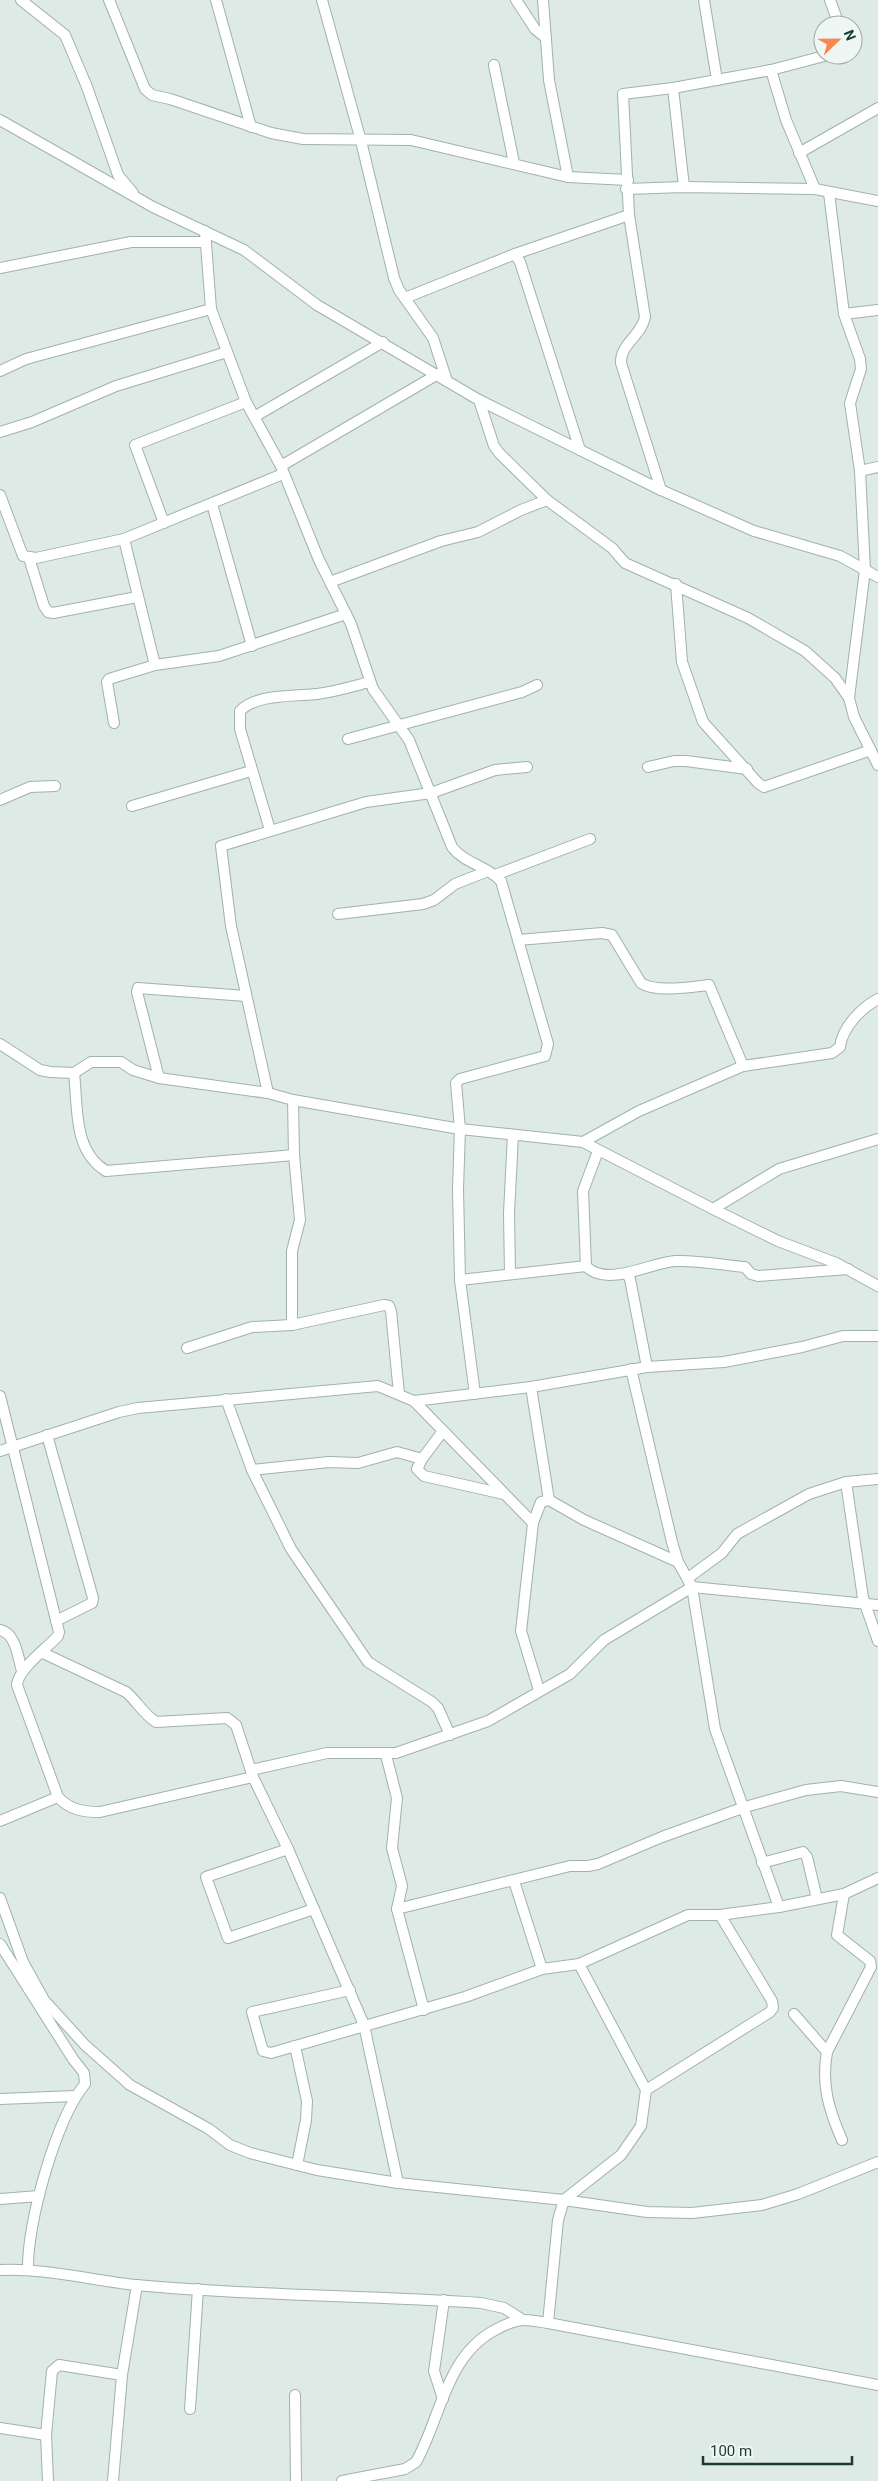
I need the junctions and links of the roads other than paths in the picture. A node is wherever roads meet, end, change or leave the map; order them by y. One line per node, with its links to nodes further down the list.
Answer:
1 (21, 0): 27 (street)
2 (109, 0): 18 (street)
3 (216, 0): 18 (street)
4 (322, 0): 19 (street)
5 (516, 0): 10 (street)
6 (543, 0): 10 (street)
7 (704, 0): 14 (street)
8 (830, 0): 9 (street)
9 (835, 15)
10 (546, 38): 22 (street)
11 (813, 59): 13 (street)
12 (494, 65): 21 (street)
13 (771, 70): 14 (street); 20 (street)
14 (717, 80): 15 (street)
15 (673, 88): 23 (street); 24 (street)
16 (878, 108): 20 (street)
17 (0, 120): 27 (street)
18 (251, 126): 19 (street)
19 (362, 141): 21 (street); 33 (street)
20 (800, 153): 25 (street)
21 (514, 163): 22 (street)
22 (568, 177): 23 (street)
23 (627, 184): 24 (street); 29 (street)
24 (684, 187): 25 (street)
25 (815, 189): 26 (street)
26 (829, 193): 28 (street); 36 (street)
27 (136, 198): 30 (street)
28 (878, 201)
29 (629, 215): 31 (street); 50 (street)
30 (205, 237): 32 (street); 34 (street); 37 (street)
31 (515, 254): 33 (street); 46 (street)
32 (0, 268)
33 (405, 298): 41 (street)
34 (211, 309): 38 (street); 39 (street)
35 (878, 310): 36 (street)
36 (844, 314): 49 (street)
37 (383, 342): 40 (street); 44 (street)
38 (227, 352): 43 (street); 45 (street)
39 (0, 371)
40 (438, 374): 41 (street); 48 (street)
41 (447, 381): 42 (street)
42 (479, 400): 46 (street); 52 (street)
43 (246, 402): 44 (street); 54 (street)
44 (254, 417): 48 (street)
45 (0, 432)
46 (580, 450): 50 (street)
47 (878, 467): 49 (street)
48 (282, 470): 53 (street); 59 (street)
49 (860, 471): 57 (street)
50 (661, 490): 57 (street)
51 (0, 495): 56 (street)
52 (547, 500): 59 (street); 60 (street)
53 (212, 504): 54 (street); 63 (street)
54 (164, 523): 55 (street)
55 (124, 539): 56 (street); 61 (street)
56 (29, 558): 61 (street)
57 (865, 570): 58 (street); 67 (street)
58 (878, 577)
59 (330, 582): 62 (street)
60 (676, 584): 67 (street); 75 (street)
61 (137, 597): 64 (street)
62 (346, 614): 63 (street); 65 (street)
63 (252, 646): 64 (street)
64 (155, 665): 68 (street)
65 (370, 682): 69 (street); 76 (street)
66 (537, 686): 69 (street)
67 (849, 698): 71 (street)
68 (114, 723)
69 (398, 724): 70 (street); 78 (street)
70 (348, 739)
71 (871, 750): 72 (street); 75 (street)
72 (878, 765)
73 (527, 767): 78 (street)
74 (648, 768): 75 (street)
75 (747, 769)
76 (250, 771): 80 (street); 81 (street)
77 (55, 786): 79 (street)
78 (431, 793): 81 (street); 83 (street)
79 (0, 800)
80 (132, 806)
81 (270, 830): 86 (street)
82 (590, 839): 83 (street)
83 (492, 873): 84 (street); 85 (street)
84 (338, 914)
85 (518, 940): 89 (street); 94 (street)
86 (246, 996): 91 (street); 92 (street)
87 (878, 999): 89 (street)
88 (0, 1044): 90 (street)
89 (743, 1066): 97 (street)
90 (74, 1073): 91 (street); 99 (street)
91 (159, 1078): 92 (street)
92 (268, 1093): 93 (street)
93 (293, 1100): 94 (street); 99 (street)
94 (460, 1130): 95 (street); 105 (street)
95 (513, 1135): 97 (street); 103 (street)
96 (878, 1139): 100 (street)
97 (583, 1142): 98 (street)
98 (598, 1151): 100 (street); 101 (street)
99 (294, 1155): 107 (street)
100 (713, 1209): 102 (street)
101 (586, 1266): 103 (street); 104 (street)
102 (849, 1269): 104 (street); 106 (street)
103 (510, 1274): 105 (street)
104 (627, 1274): 110 (street)
105 (460, 1280): 114 (street)
106 (878, 1286)
107 (292, 1324): 109 (street); 113 (street)
108 (878, 1336): 110 (street)
109 (187, 1348)
110 (647, 1367): 111 (street)
111 (631, 1369): 112 (street); 129 (street)
112 (531, 1388): 114 (street); 127 (street)
113 (399, 1394): 116 (street); 117 (street)
114 (475, 1394): 117 (street)
115 (0, 1396): 120 (street)
116 (226, 1399): 119 (street); 123 (street)
117 (414, 1401): 118 (street)
118 (443, 1431): 122 (street); 126 (street)
119 (47, 1435): 120 (street); 133 (street)
120 (13, 1446): 121 (street); 133 (street)
121 (0, 1450)
122 (422, 1459): 123 (street); 126 (street)
123 (252, 1470): 139 (street)
124 (878, 1479): 125 (street)
125 (846, 1482): 130 (street); 131 (street)
126 (505, 1494): 128 (street)
127 (549, 1500): 128 (street); 129 (street)
128 (533, 1523): 138 (street)
129 (678, 1562): 130 (street)
130 (690, 1582): 131 (street); 138 (street); 144 (street)
131 (866, 1602): 132 (street); 135 (street)
132 (878, 1605)
133 (56, 1621): 136 (street)
134 (0, 1630): 137 (street)
135 (878, 1641)
136 (43, 1652): 137 (street); 141 (street)
137 (22, 1671): 143 (street)
138 (538, 1690): 139 (street)
139 (450, 1735): 140 (street)
140 (386, 1755): 141 (street); 155 (street)
141 (252, 1773): 143 (street); 146 (street)
142 (878, 1792): 144 (street)
143 (58, 1797): 145 (street)
144 (745, 1807): 147 (street); 149 (street)
145 (0, 1821)
146 (288, 1849): 154 (street); 154 (street)
147 (762, 1863): 152 (street); 153 (street)
148 (878, 1878): 150 (street)
149 (514, 1881): 155 (street); 159 (street)
150 (844, 1894): 152 (street); 165 (street)
151 (0, 1898): 171 (street)
152 (817, 1899): 153 (street)
153 (779, 1907): 156 (street)
154 (314, 1909): 160 (street)
155 (397, 1909): 161 (street)
156 (720, 1915): 158 (street); 166 (street)
157 (0, 1944): 167 (street)
158 (579, 1964): 159 (street); 166 (street)
159 (542, 1969): 161 (street)
160 (350, 1990): 163 (street); 164 (street)
161 (424, 2010): 163 (street)
162 (794, 2014): 165 (street)
163 (364, 2025): 164 (street); 172 (street)
164 (295, 2046): 171 (street)
165 (827, 2052): 169 (street)
166 (646, 2090): 175 (street)
167 (76, 2096): 168 (street); 173 (street)
168 (0, 2099)
169 (842, 2140)
170 (878, 2162): 175 (street)
171 (297, 2165): 172 (street)
172 (398, 2183): 175 (street)
173 (39, 2196): 174 (street); 176 (street)
174 (0, 2199)
175 (564, 2200): 182 (street)
176 (28, 2269): 177 (street); 178 (street)
177 (0, 2270)
178 (137, 2285): 179 (street); 183 (street)
179 (198, 2288): 180 (street); 187 (street)
180 (444, 2300): 181 (street); 186 (street)
181 (523, 2320): 182 (street); 186 (street)
182 (548, 2323): 184 (street)
183 (122, 2375): 189 (street); 192 (street)
184 (878, 2385)
185 (295, 2395): 193 (street)
186 (443, 2399): 190 (street)
187 (190, 2409)
188 (0, 2428): 189 (street)
189 (46, 2435): 191 (street)
190 (376, 2478): 194 (street)
191 (48, 2481)
192 (114, 2481)
193 (296, 2481)
194 (342, 2481)

